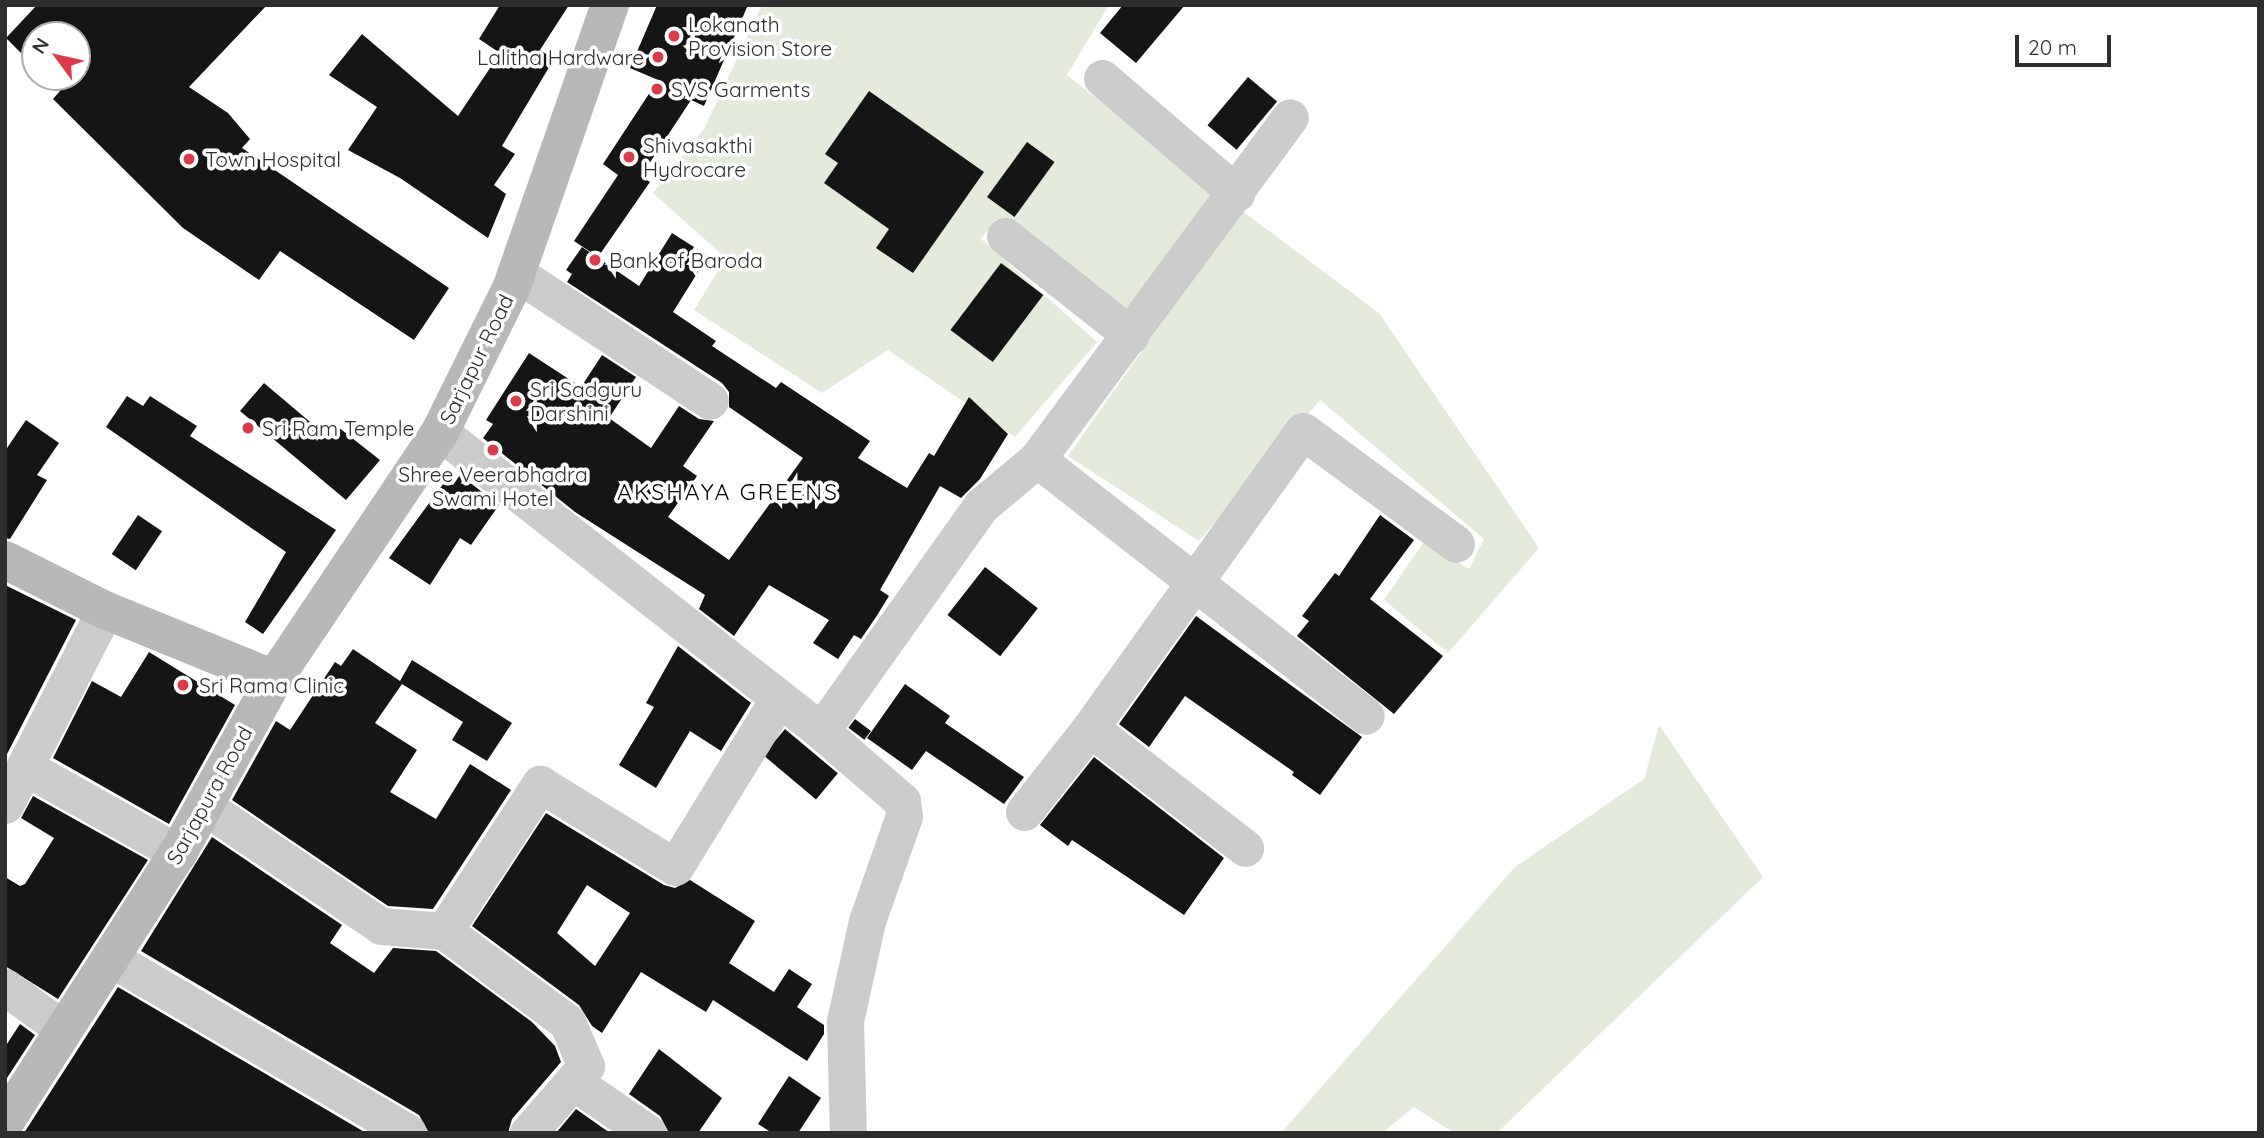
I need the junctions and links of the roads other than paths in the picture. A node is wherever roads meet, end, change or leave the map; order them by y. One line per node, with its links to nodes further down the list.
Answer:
1 (610, 5): 6 (main road, Sarjapur Road)
2 (1102, 78): 4 (street)
3 (1290, 117): 4 (street)
4 (1236, 193): 7 (street)
5 (1005, 236): 7 (street)
6 (516, 273): 8 (street); 9 (main road, Sarjapur Road)
7 (1132, 335): 10 (street)
8 (710, 401)
9 (440, 432): 15 (main road, Sarjapur Road); 16 (street)
10 (1037, 459): 13 (street); 19 (street)
11 (1456, 544): 13 (street)
12 (5, 560): 14 (main road)
13 (1195, 582): 17 (street); 18 (street)
14 (105, 610): 15 (main road); 20 (street)
15 (274, 679): 22 (main road, Sarjapura Road)
16 (779, 698): 19 (street); 26 (street)
17 (1366, 716)
18 (1090, 728): 23 (street); 24 (street)
19 (821, 731): 35 (street)
20 (25, 767): 21 (street); 25 (street)
21 (5, 805)
22 (204, 806): 25 (main road, Sarjapura Road); 26 (street)
23 (1024, 812)
24 (1245, 848)
25 (177, 853): 27 (main road, Sarjapura Road)
26 (444, 931): 30 (street)
27 (112, 959): 29 (main road, Sarjapura Road); 32 (street)
28 (5, 987): 29 (street)
29 (63, 1029): 31 (main road, Sarjapura Road)
30 (575, 1083): 33 (street); 34 (street)
31 (5, 1122)
32 (407, 1133)
33 (528, 1133)
34 (648, 1133)
35 (848, 1133)

